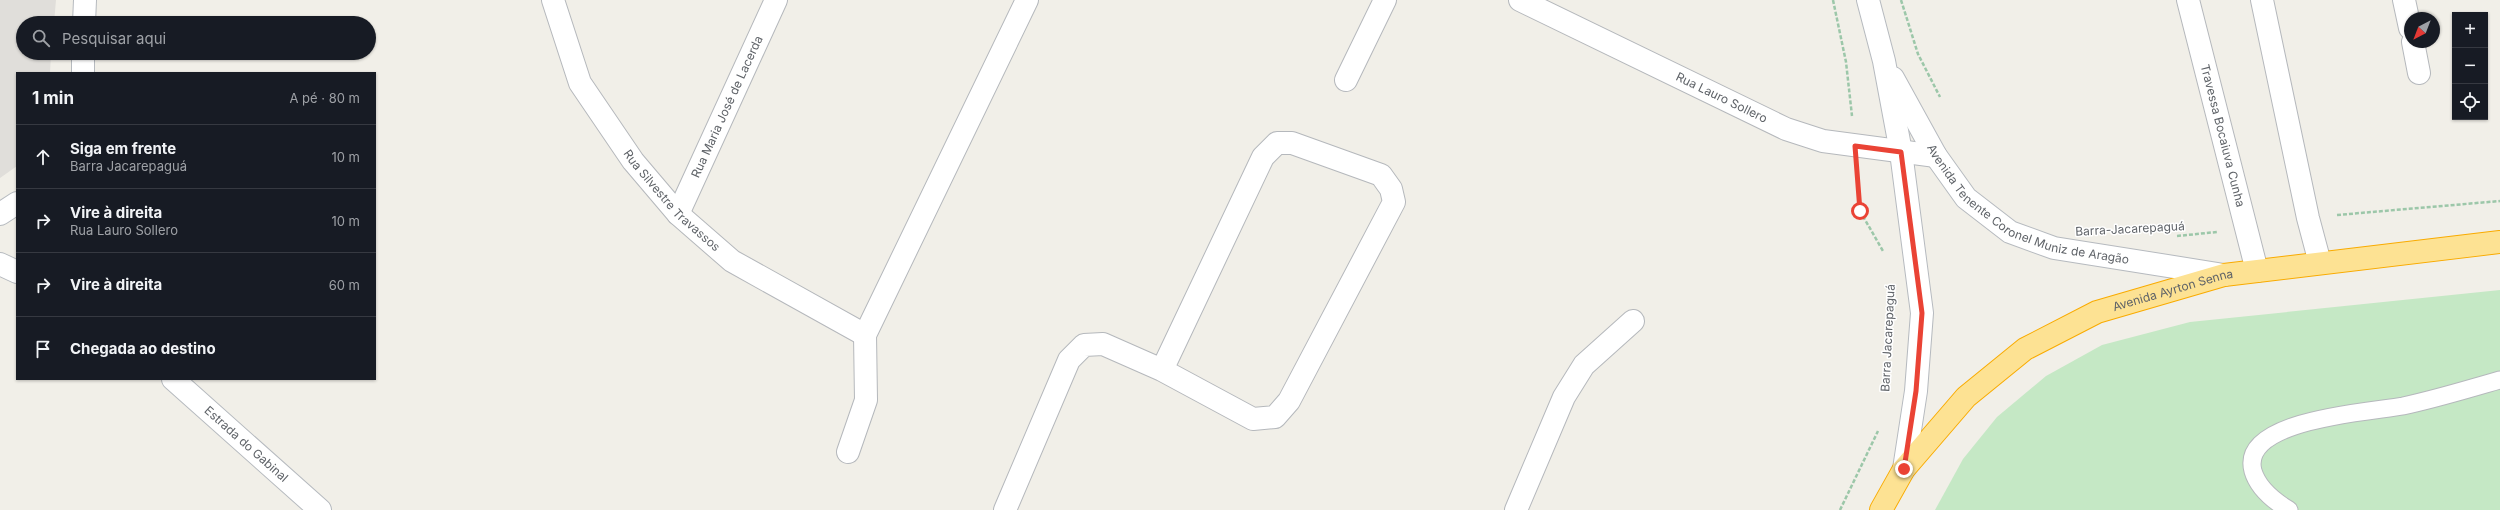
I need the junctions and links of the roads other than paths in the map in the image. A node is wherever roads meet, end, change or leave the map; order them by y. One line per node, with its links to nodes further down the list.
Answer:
1 (85, 0): 12 (street)
2 (553, 0): 23 (street, Rua Silvestre Travassos)
3 (776, 0): 23 (street, Rua Maria José de Lacerda)
4 (1027, 0): 31 (street)
5 (1385, 0): 18 (street)
6 (1520, 0): 19 (street, Rua Lauro Sollero)
7 (1868, 0): 15 (street, Avenida Tenente Coronel Muniz de Aragão)
8 (2188, 0): 27 (street, Travessa Bocaiuva Cunha)
9 (2262, 0): 25 (street)
10 (2404, 0): 11 (street)
11 (2407, 12)
12 (84, 16)
13 (2414, 48): 17 (street)
14 (84, 60): 16 (street)
15 (1884, 62): 19 (street, Avenida Tenente Coronel Muniz de Aragão); 20 (street, Avenida Tenente Coronel Muniz de Aragão)
16 (83, 72)
17 (2419, 73)
18 (1346, 80)
19 (1901, 152): 20 (street, Rua Lauro Sollero); 36 (street, Avenida Tenente Coronel Muniz de Aragão)
20 (1936, 156): 29 (street, Avenida Tenente Coronel Muniz de Aragão)
21 (16, 203): 22 (street)
22 (0, 214)
23 (678, 214): 31 (street, Rua Silvestre Travassos)
24 (2500, 242): 25 (highway, Avenida Ayrton Senna)
25 (2320, 263): 27 (highway, Avenida Ayrton Senna)
26 (0, 264): 28 (street)
27 (2256, 271): 29 (highway, Avenida Ayrton Senna)
28 (16, 272)
29 (2224, 275): 36 (highway, Avenida Ayrton Senna)
30 (1633, 321): 39 (street)
31 (865, 335): 35 (street)
32 (1162, 370): 32 (street); 38 (street)
33 (174, 380): 37 (street, Estrada do Gabinal)
34 (2500, 380): 41 (lane)
35 (848, 452)
36 (1904, 469): 40 (highway, Avenida Tenente Coronel Muniz de Aragão)
37 (320, 510)
38 (1005, 510)
39 (1516, 510)
40 (1881, 510)
41 (2289, 510)

